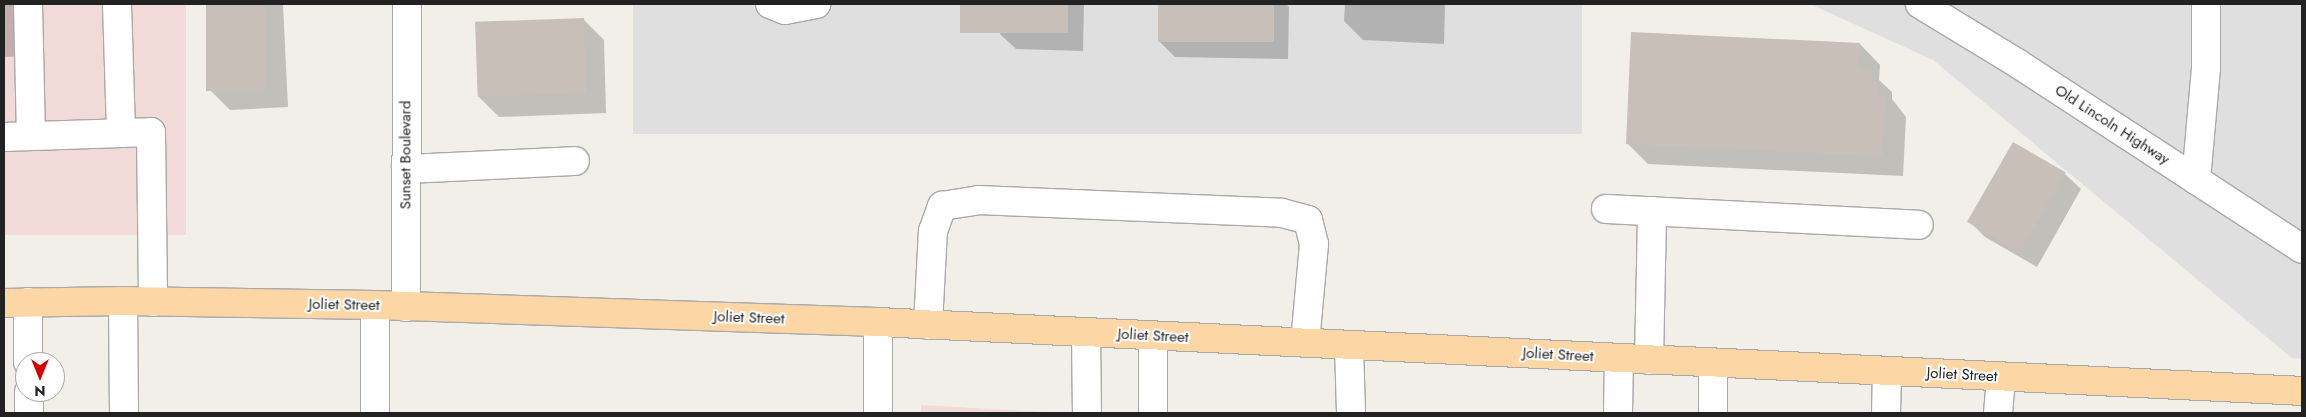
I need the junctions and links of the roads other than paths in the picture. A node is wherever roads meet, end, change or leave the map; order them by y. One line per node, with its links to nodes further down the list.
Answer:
1 (28, 4): 9 (street)
2 (118, 4): 8 (street)
3 (406, 4): 12 (street, Sunset Boulevard)
4 (770, 4): 5 (street)
5 (816, 4)
6 (1920, 4): 13 (street, Old Lincoln Highway)
7 (2206, 4): 13 (street)
8 (121, 133): 9 (street); 19 (street)
9 (31, 136): 10 (street)
10 (4, 137)
11 (575, 161): 12 (street)
12 (406, 169): 22 (street, Sunset Boulevard)
13 (2196, 180): 17 (street, Old Lincoln Highway)
14 (1606, 209): 15 (street)
15 (1652, 211): 16 (street); 31 (street)
16 (1919, 225)
17 (2302, 249)
18 (124, 301): 19 (main road, Joliet Street); 20 (main road, Joliet Street); 36 (street)
19 (153, 302): 21 (main road, Joliet Street)
20 (16, 303): 29 (street)
21 (375, 305): 22 (main road, Joliet Street); 37 (street)
22 (406, 306): 23 (main road, Joliet Street)
23 (878, 322): 24 (main road, Joliet Street); 38 (street)
24 (928, 325): 25 (main road, Joliet Street); 27 (street)
25 (1086, 333): 26 (main road, Joliet Street); 39 (street)
26 (1153, 336): 27 (main road, Joliet Street); 40 (street)
27 (1305, 343): 28 (main road, Joliet Street)
28 (1349, 345): 30 (main road, Joliet Street); 41 (street)
29 (26, 352)
30 (1620, 358): 31 (main road, Joliet Street); 42 (street)
31 (1648, 360): 32 (main road, Joliet Street)
32 (1713, 363): 33 (main road, Joliet Street); 43 (street)
33 (1887, 371): 34 (main road, Joliet Street); 44 (street)
34 (2001, 377): 35 (main road, Joliet Street); 45 (street)
35 (2302, 391)
36 (124, 413)
37 (375, 413)
38 (878, 413)
39 (1087, 413)
40 (1153, 413)
41 (1351, 413)
42 (1618, 413)
43 (1712, 413)
44 (1886, 413)
45 (1998, 413)

